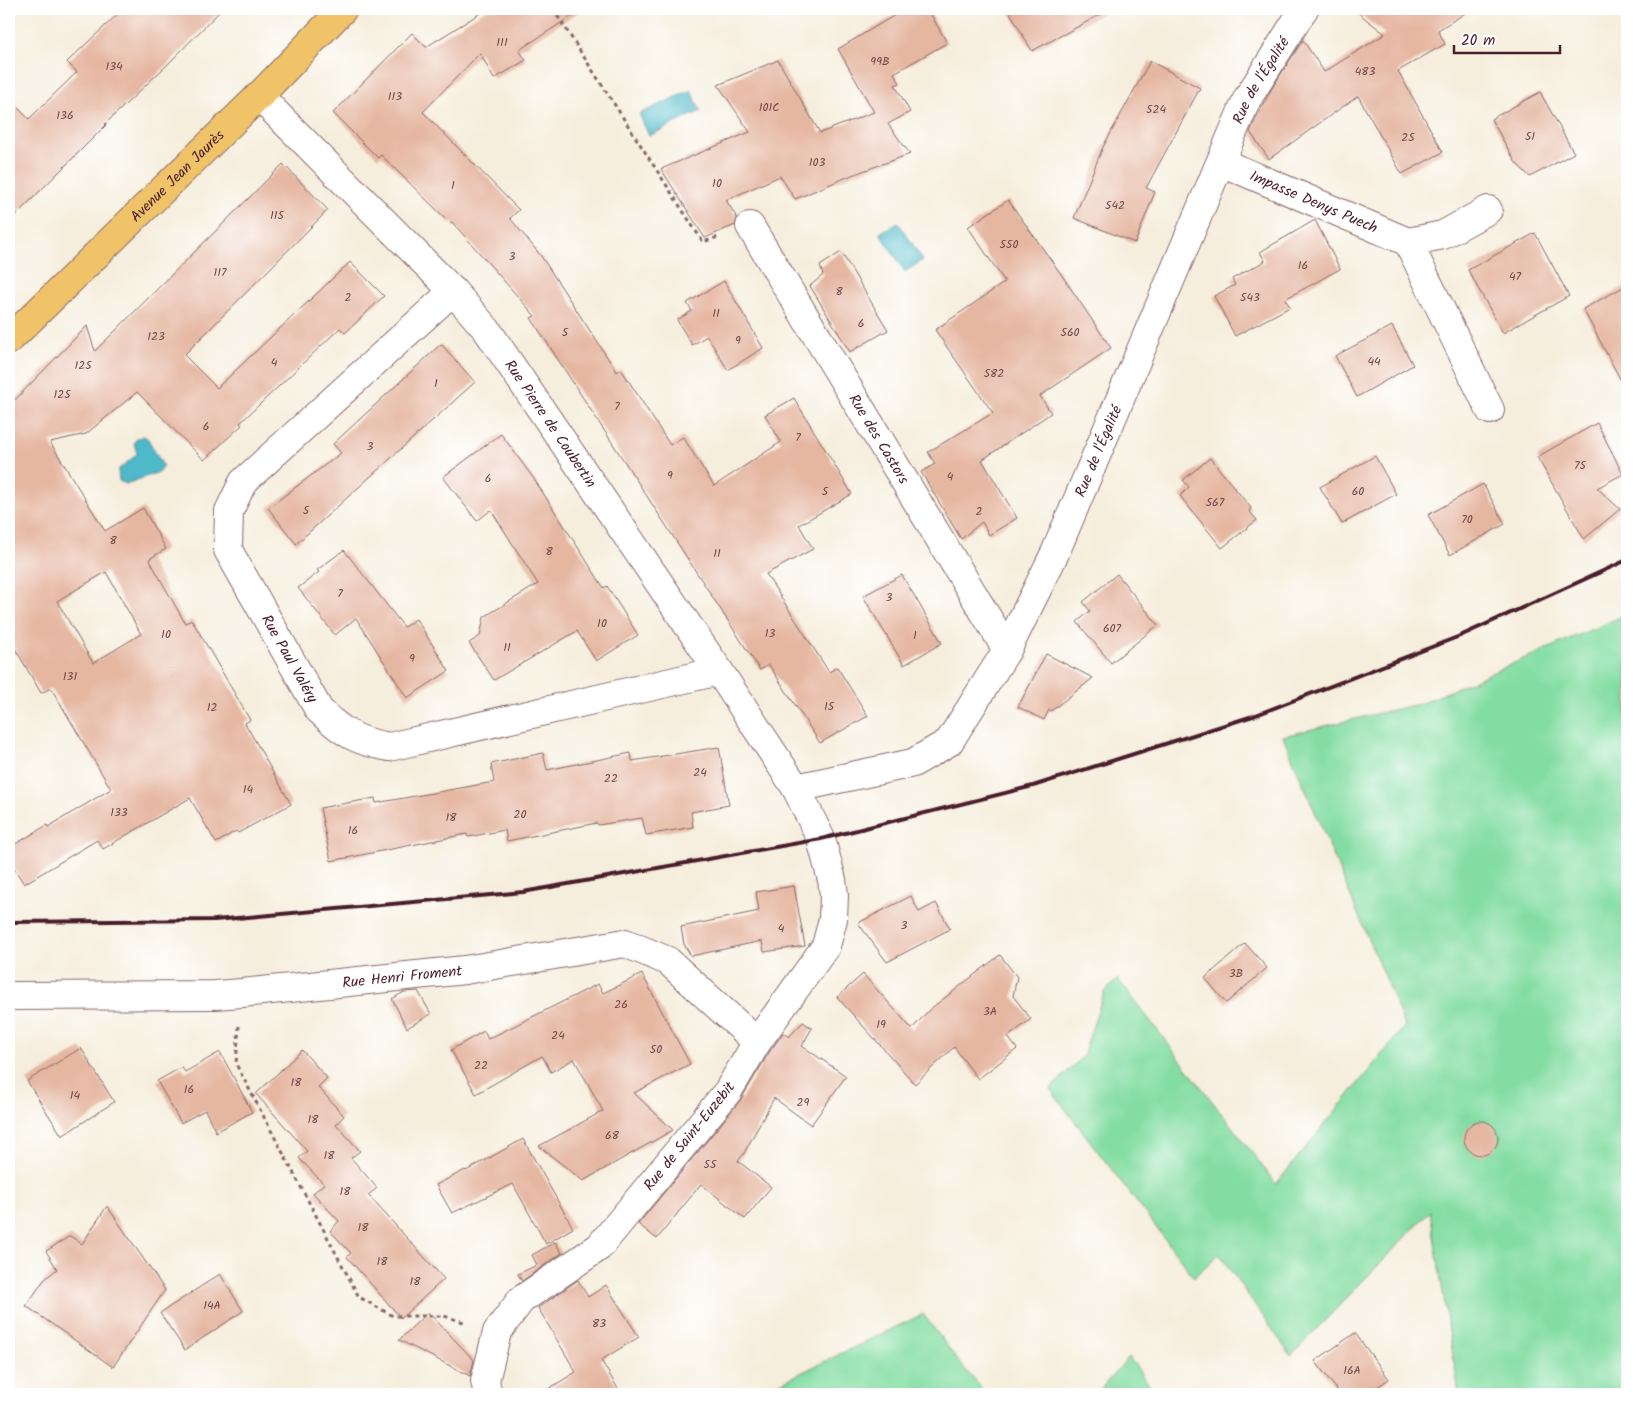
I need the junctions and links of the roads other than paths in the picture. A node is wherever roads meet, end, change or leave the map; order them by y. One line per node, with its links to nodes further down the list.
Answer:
1 (342, 9): 3 (main road, Avenue Jean Jaurès)
2 (1304, 9): 4 (street, Rue de l'Égalité)
3 (259, 96): 8 (street, Rue Pierre de Coubertin); 9 (main road, Avenue Jean Jaurès)
4 (1221, 162): 7 (street, Impasse Denys Puech); 11 (street, Rue de l'Égalité)
5 (1488, 210): 7 (street)
6 (750, 226): 11 (street, Rue des Castors)
7 (1408, 242): 10 (street)
8 (453, 291): 12 (street, Rue Pierre de Coubertin); 12 (street, Rue Paul Valéry)
9 (9, 340)
10 (1490, 410)
11 (1007, 650): 13 (street, Rue de l'Égalité)
12 (719, 671): 13 (street, Rue Pierre de Coubertin)
13 (796, 788): 15 (street, Rue de Saint-Euzebit)
14 (9, 996): 15 (street, Rue Henri Froment)
15 (757, 1042): 16 (street, Rue de Saint-Euzebit)
16 (488, 1394)

